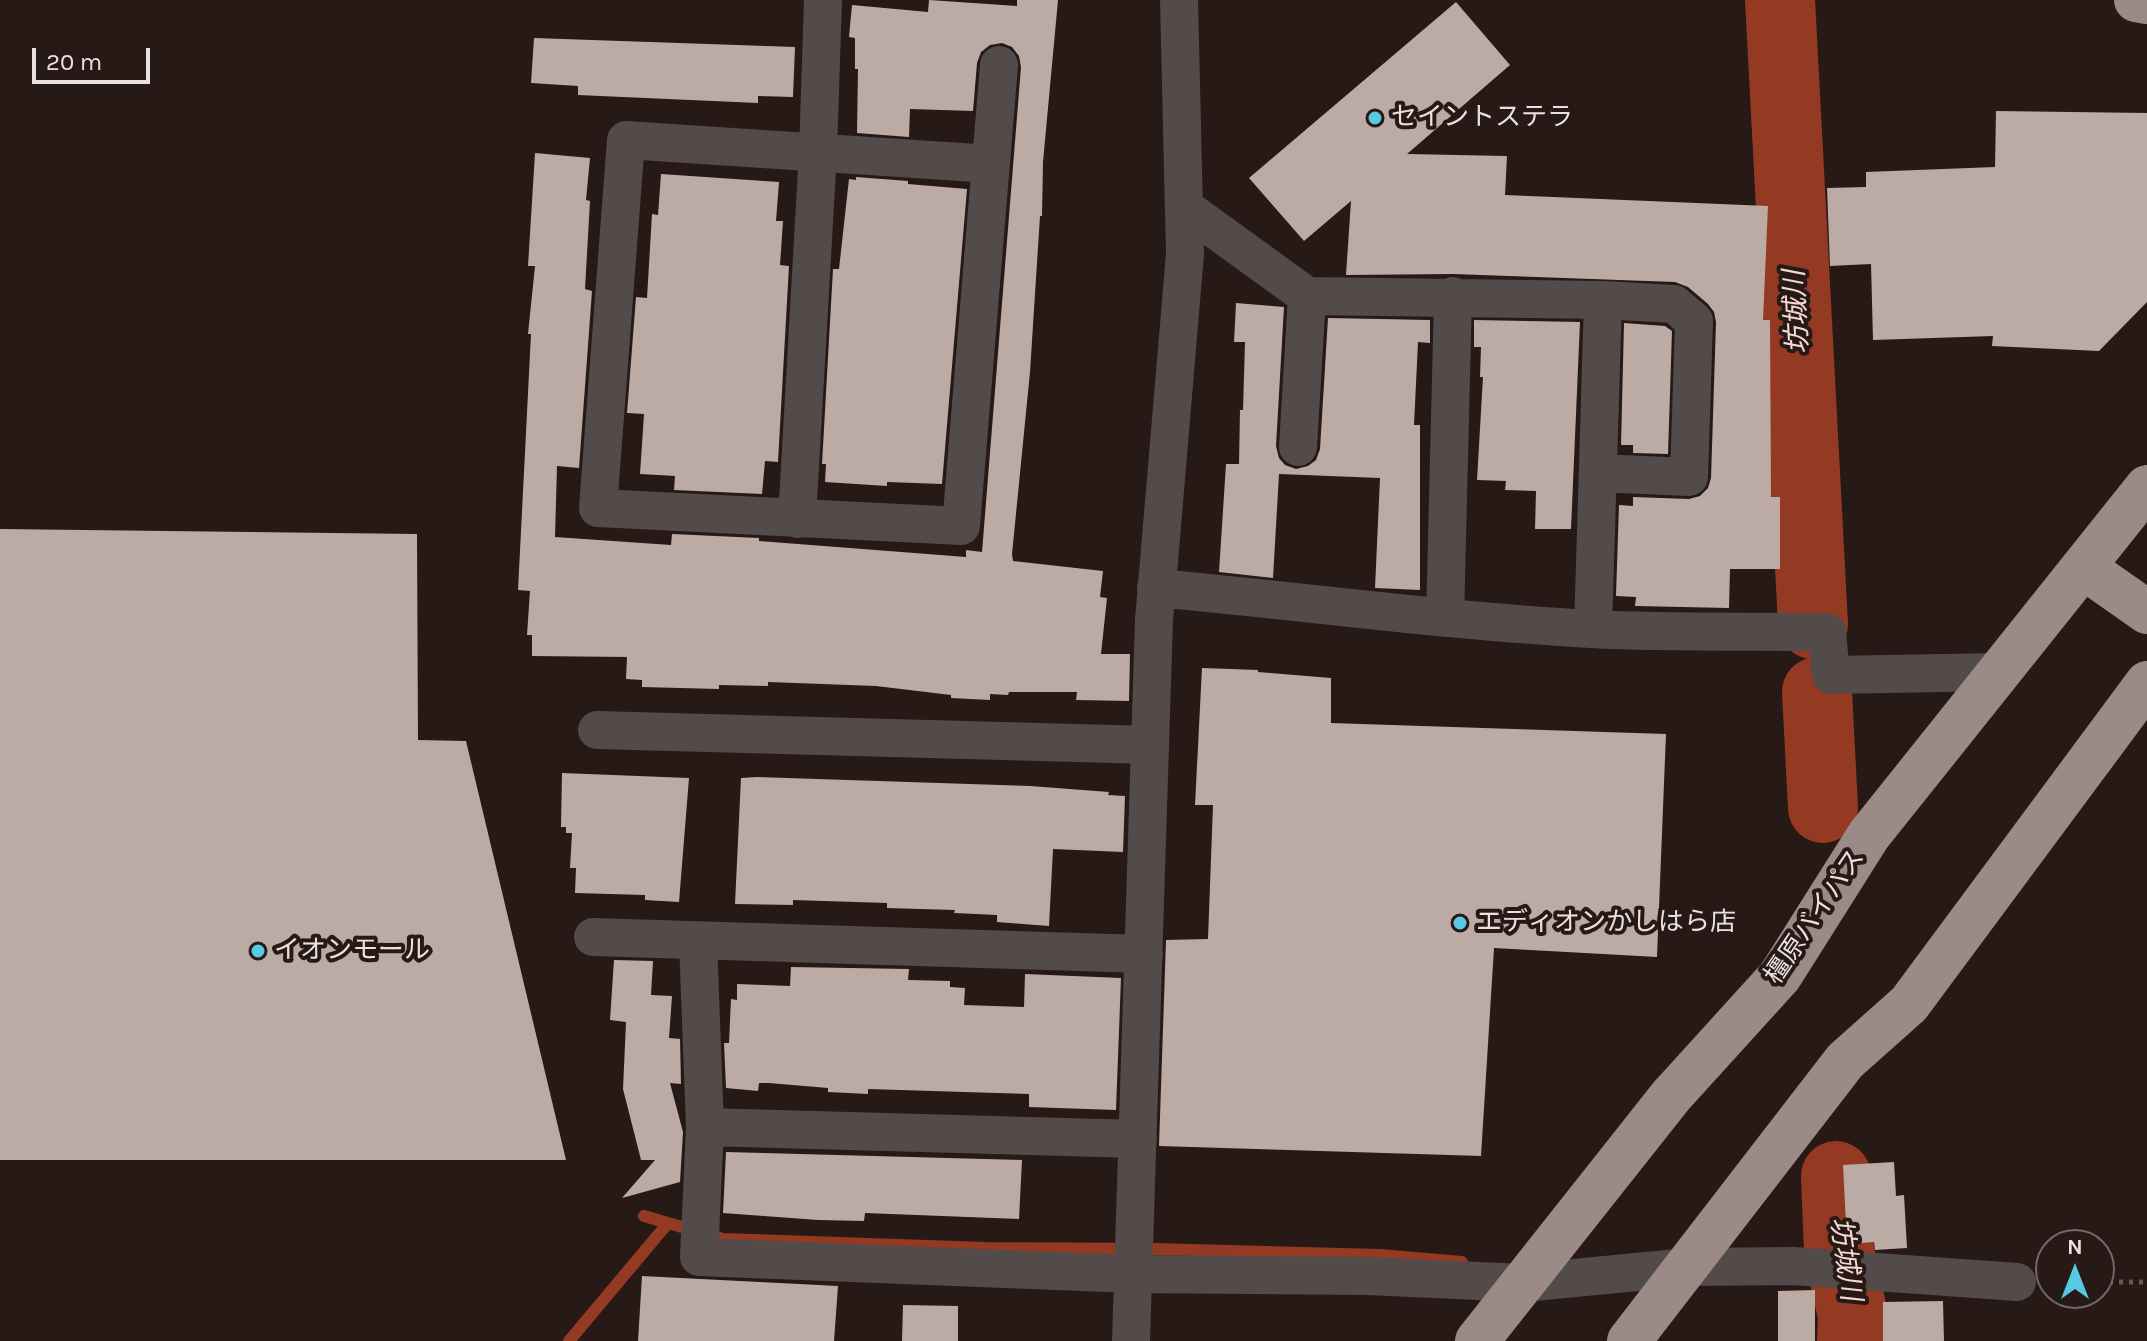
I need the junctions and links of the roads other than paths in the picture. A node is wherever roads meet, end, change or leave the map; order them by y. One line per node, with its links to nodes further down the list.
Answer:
1 (823, 0): 6 (street)
2 (1179, 0): 8 (street)
3 (2136, 0): 4 (highway)
4 (2147, 2)
5 (999, 65): 7 (street)
6 (818, 152): 7 (street); 15 (street); 15 (street)
7 (991, 164): 15 (street)
8 (1184, 207): 9 (street); 17 (street)
9 (1307, 296): 10 (street); 12 (street)
10 (1453, 296): 11 (street); 19 (street)
11 (1603, 300): 13 (street); 13 (street)
12 (1298, 447)
13 (1598, 473): 20 (street)
14 (2147, 487): 16 (highway, 橿原バイパス)
15 (797, 519)
16 (2083, 567): 18 (highway); 21 (highway, 橿原バイパス)
17 (1156, 588): 19 (street); 24 (street)
18 (2147, 612)
19 (1445, 618): 20 (street)
20 (1593, 629): 21 (street)
21 (1999, 672): 33 (highway, 橿原バイパス)
22 (2147, 683): 30 (highway)
23 (597, 730): 24 (street)
24 (1150, 745): 27 (street)
25 (593, 937): 26 (street)
26 (698, 941): 27 (street); 28 (street)
27 (1144, 954): 29 (street)
28 (705, 1127): 29 (street); 31 (street)
29 (1138, 1139): 31 (street)
30 (1688, 1267): 32 (street); 33 (street); 36 (highway)
31 (1133, 1274): 33 (street); 34 (street)
32 (2017, 1282)
33 (1523, 1283): 35 (highway, 橿原バイパス)
34 (1131, 1341)
35 (1477, 1341)
36 (1629, 1341)

